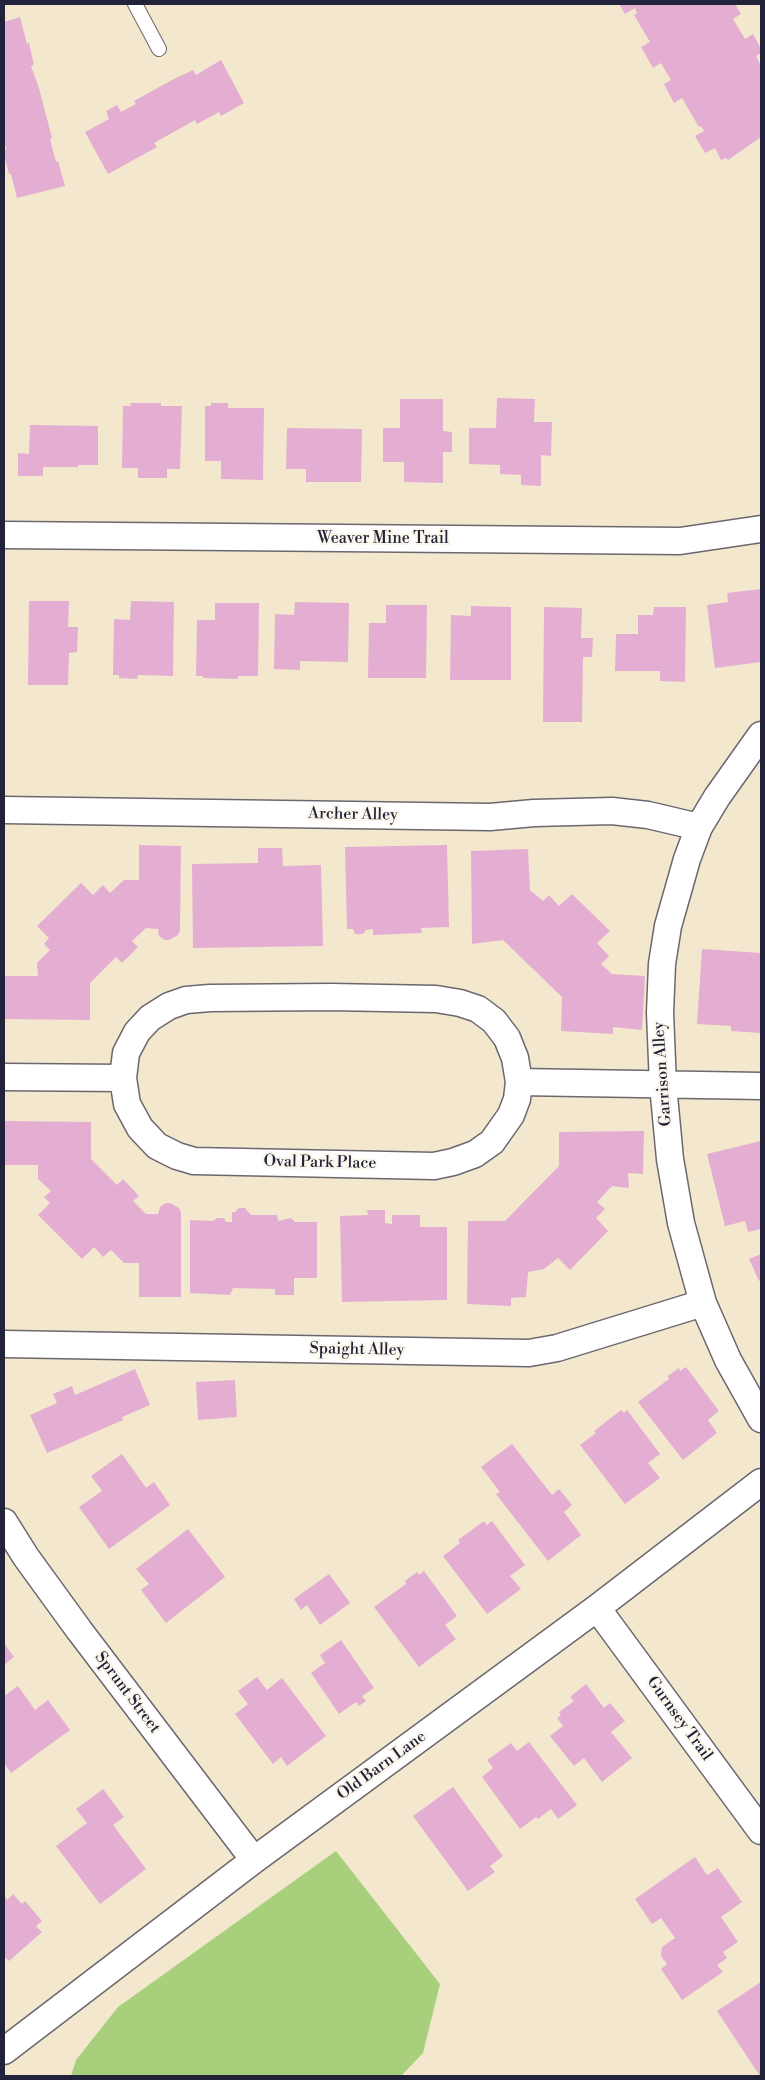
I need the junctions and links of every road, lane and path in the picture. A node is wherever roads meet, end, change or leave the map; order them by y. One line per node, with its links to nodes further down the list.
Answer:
1 (135, 4): 2 (lane)
2 (159, 49)
3 (761, 529): 4 (street, Weaver Mine Trail)
4 (4, 535)
5 (761, 735): 7 (street, Garrison Alley)
6 (4, 810): 7 (street, Archer Alley)
7 (699, 827): 11 (street, Garrison Alley)
8 (4, 1077): 9 (street)
9 (122, 1078): 10 (street, Oval Park Place); 10 (street, Oval Park Place)
10 (519, 1082): 11 (street)
11 (663, 1085): 12 (street); 13 (street, Garrison Alley)
12 (761, 1086)
13 (703, 1303): 14 (street, Spaight Alley); 15 (street, Garrison Alley)
14 (4, 1344)
15 (761, 1419)
16 (761, 1482): 18 (street, Old Barn Lane)
17 (4, 1522): 20 (street, Sprunt Street)
18 (597, 1608): 19 (street, Gurnsey Trail); 20 (street, Old Barn Lane)
19 (761, 1830)
20 (254, 1860): 21 (street, Old Barn Lane)
21 (4, 2052)

